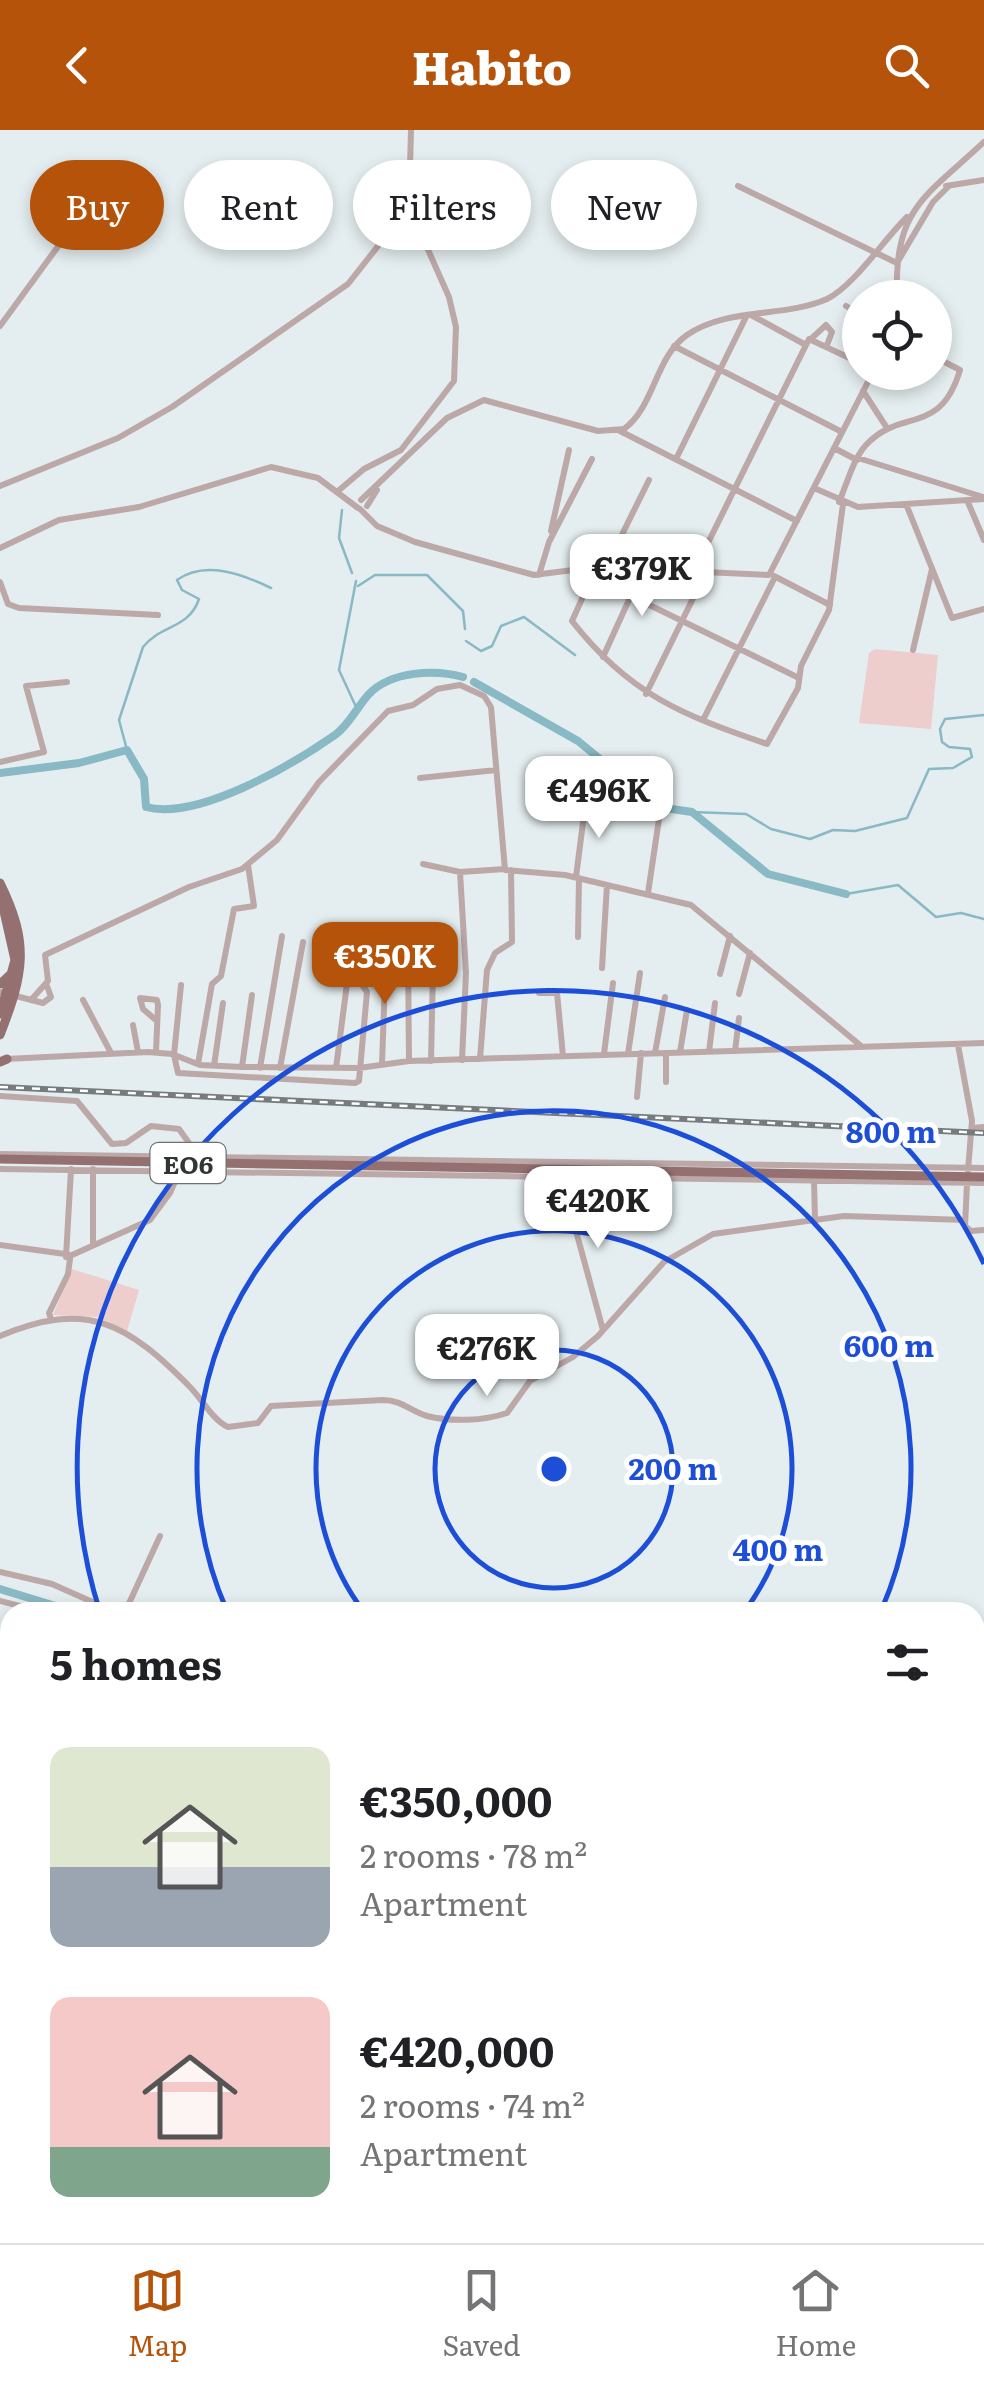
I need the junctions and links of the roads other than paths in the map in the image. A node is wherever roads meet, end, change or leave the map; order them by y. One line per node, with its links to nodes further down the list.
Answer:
1 (411, 130): 3 (street)
2 (984, 142): 5 (street)
3 (411, 160)
4 (984, 180): 7 (street)
5 (939, 184): 7 (street); 8 (street)
6 (738, 186): 12 (street)
7 (950, 186): 13 (street)
8 (908, 217): 12 (street); 13 (street)
9 (56, 250): 16 (street)
10 (375, 250): 37 (street)
11 (427, 250): 41 (street)
12 (874, 251): 13 (street); 15 (street)
13 (897, 263): 14 (street)
14 (897, 280)
15 (749, 315): 19 (street); 20 (street); 23 (street)
16 (0, 326)
17 (812, 338): 18 (street); 18 (street); 20 (street)
18 (827, 345): 21 (street)
19 (674, 346): 23 (street); 29 (street)
20 (806, 346): 27 (street)
21 (842, 353)
22 (952, 366): 24 (street)
23 (720, 370): 27 (street); 34 (street)
24 (952, 387)
25 (951, 390): 28 (street)
26 (863, 391): 28 (street); 30 (street)
27 (779, 399): 30 (street); 39 (street)
28 (887, 428): 35 (street)
29 (619, 430): 34 (street); 47 (street)
30 (842, 432): 31 (street)
31 (834, 448): 35 (street); 40 (street)
32 (569, 450): 43 (street)
33 (592, 459): 38 (street)
34 (676, 459): 39 (street)
35 (858, 459): 42 (street); 45 (street)
36 (648, 480): 53 (street)
37 (0, 486)
38 (578, 486): 43 (street); 50 (street)
39 (732, 488): 48 (street); 56 (street)
40 (814, 488): 45 (street); 48 (street)
41 (342, 495): 47 (street); 51 (street)
42 (984, 498): 44 (street)
43 (557, 500): 50 (street)
44 (967, 500): 46 (street); 49 (street)
45 (841, 503): 46 (street); 62 (street)
46 (906, 504): 55 (street)
47 (362, 505): 58 (street)
48 (797, 521): 59 (street)
49 (984, 540)
50 (549, 542): 58 (street)
51 (0, 548)
52 (596, 567): 53 (street); 58 (street); 68 (street)
53 (606, 567): 54 (street)
54 (643, 569): 56 (street); 61 (street)
55 (932, 569): 63 (street); 67 (street)
56 (694, 571): 57 (street)
57 (706, 572): 59 (street); 65 (street)
58 (539, 575)
59 (773, 575): 62 (street); 66 (street)
60 (0, 582): 64 (street)
61 (633, 597): 65 (street); 68 (street)
62 (830, 605): 69 (street)
63 (984, 609)
64 (158, 616)
65 (682, 622): 66 (street); 71 (street)
66 (738, 650): 69 (street); 72 (street)
67 (913, 650)
68 (603, 657): 71 (street)
69 (799, 678): 72 (street)
70 (68, 682): 73 (street)
71 (646, 694): 72 (street)
72 (704, 720)
73 (0, 762)
74 (496, 770): 75 (street); 79 (street); 80 (street)
75 (420, 778)
76 (586, 799): 82 (street)
77 (659, 818): 85 (street)
78 (422, 864): 81 (street)
79 (248, 865): 102 (street); 138 (street)
80 (508, 870): 81 (street); 82 (street); 134 (street)
81 (460, 872): 135 (street)
82 (578, 878): 84 (street); 89 (street)
83 (0, 883): 102 (main road)
84 (606, 885): 85 (street); 95 (street)
85 (648, 892): 87 (street)
86 (0, 896): 102 (main road)
87 (730, 935): 94 (street); 98 (street)
88 (282, 936): 142 (street)
89 (578, 936)
90 (303, 942): 143 (street)
91 (352, 945): 99 (street)
92 (386, 952): 139 (street)
93 (408, 952): 136 (street)
94 (750, 953): 104 (street); 117 (street)
95 (602, 968)
96 (433, 969): 137 (street)
97 (640, 973): 131 (street)
98 (720, 974)
99 (349, 980): 144 (street); 145 (street)
100 (612, 983): 130 (street)
101 (181, 985): 129 (street)
102 (12, 993): 111 (main road); 115 (main road); 119 (street)
103 (539, 993): 132 (street)
104 (739, 994)
105 (252, 995): 141 (street)
106 (664, 997): 127 (street)
107 (83, 1000): 125 (street)
108 (224, 1003): 140 (street)
109 (714, 1004): 124 (street)
110 (688, 1010): 123 (street)
111 (1, 1012)
112 (739, 1018): 120 (street)
113 (157, 1021): 122 (street)
114 (133, 1025): 121 (street)
115 (0, 1035)
116 (984, 1043): 118 (street)
117 (860, 1045): 118 (street); 120 (street)
118 (958, 1045): 150 (street)
119 (0, 1046)
120 (735, 1051): 124 (street)
121 (138, 1052): 122 (street); 125 (street)
122 (156, 1052): 129 (street)
123 (680, 1052): 124 (street); 128 (street)
124 (709, 1052)
125 (110, 1053): 133 (street)
126 (641, 1053): 127 (street); 131 (street); 149 (street)
127 (654, 1053): 128 (street)
128 (666, 1053): 147 (street)
129 (174, 1054): 138 (street); 146 (street)
130 (604, 1054): 131 (street); 132 (street)
131 (628, 1054)
132 (563, 1056): 134 (street)
133 (2, 1059)
134 (480, 1059): 135 (street)
135 (462, 1060): 137 (street)
136 (409, 1061): 137 (street); 139 (street)
137 (430, 1061)
138 (198, 1064): 140 (street)
139 (382, 1064): 145 (street)
140 (214, 1066): 141 (street)
141 (242, 1067): 142 (street)
142 (260, 1068): 143 (street)
143 (278, 1068): 144 (street); 146 (street)
144 (336, 1068): 145 (street)
145 (359, 1068): 146 (street)
146 (276, 1080)
147 (666, 1082)
148 (0, 1096): 154 (street)
149 (637, 1097)
150 (972, 1128): 151 (street); 152 (street)
151 (984, 1128)
152 (971, 1140): 153 (street); 162 (street)
153 (984, 1140)
154 (187, 1156): 155 (street); 160 (street)
155 (0, 1161): 157 (main road, ΕΟ6); 158 (street)
156 (604, 1166): 160 (main road, ΕΟ6); 162 (street); 162 (main road, ΕΟ6)
157 (357, 1168): 160 (main road, ΕΟ6); 161 (street)
158 (71, 1169): 159 (street); 170 (street)
159 (93, 1169): 161 (street); 169 (street)
160 (563, 1169): 164 (street); 172 (street)
161 (180, 1170): 169 (street)
162 (967, 1175): 163 (main road, ΕΟ6); 164 (street); 165 (street)
163 (984, 1175)
164 (814, 1180): 166 (street)
165 (966, 1220): 166 (street); 167 (street)
166 (815, 1221): 172 (street)
167 (984, 1230)
168 (0, 1245): 170 (street)
169 (93, 1246): 170 (street)
170 (68, 1258): 171 (street)
171 (48, 1317): 172 (street); 173 (street)
172 (603, 1331)
173 (0, 1336)
174 (160, 1536): 177 (street)
175 (0, 1572): 176 (street)
176 (92, 1602)
177 (130, 1602)

